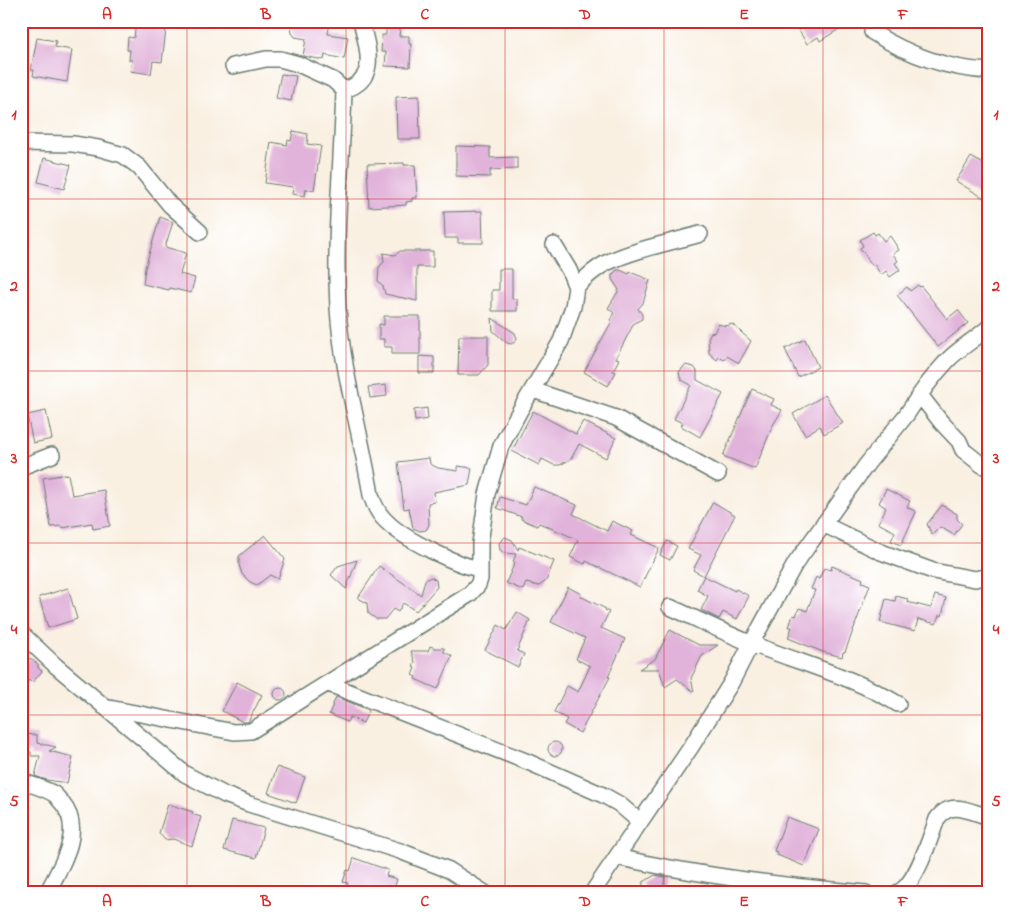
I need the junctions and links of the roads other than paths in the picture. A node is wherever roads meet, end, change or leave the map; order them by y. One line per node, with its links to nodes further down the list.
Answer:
1 (361, 21): 5 (street)
2 (872, 32): 4 (street)
3 (233, 66): 5 (street)
4 (989, 71)
5 (344, 90): 19 (street)
6 (21, 143): 7 (street)
7 (200, 232)
8 (700, 234): 10 (street)
9 (554, 245): 10 (street)
10 (576, 287): 12 (street)
11 (989, 327): 13 (street)
12 (533, 390): 17 (street); 19 (street)
13 (920, 395): 16 (street); 18 (street)
14 (52, 455): 15 (street)
15 (21, 467)
16 (989, 468)
17 (718, 474)
18 (823, 524): 20 (street); 23 (street)
19 (480, 569): 24 (street)
20 (989, 576)
21 (670, 606): 23 (street)
22 (21, 633): 26 (street)
23 (751, 644): 25 (street); 29 (street)
24 (329, 684): 26 (street); 29 (street)
25 (898, 704)
26 (104, 706): 32 (street)
27 (21, 781): 31 (street)
28 (989, 817): 35 (street)
29 (640, 822): 30 (street)
30 (617, 856): 33 (street); 34 (street)
31 (48, 893)
32 (485, 893)
33 (592, 893)
34 (866, 893)
35 (897, 893)

